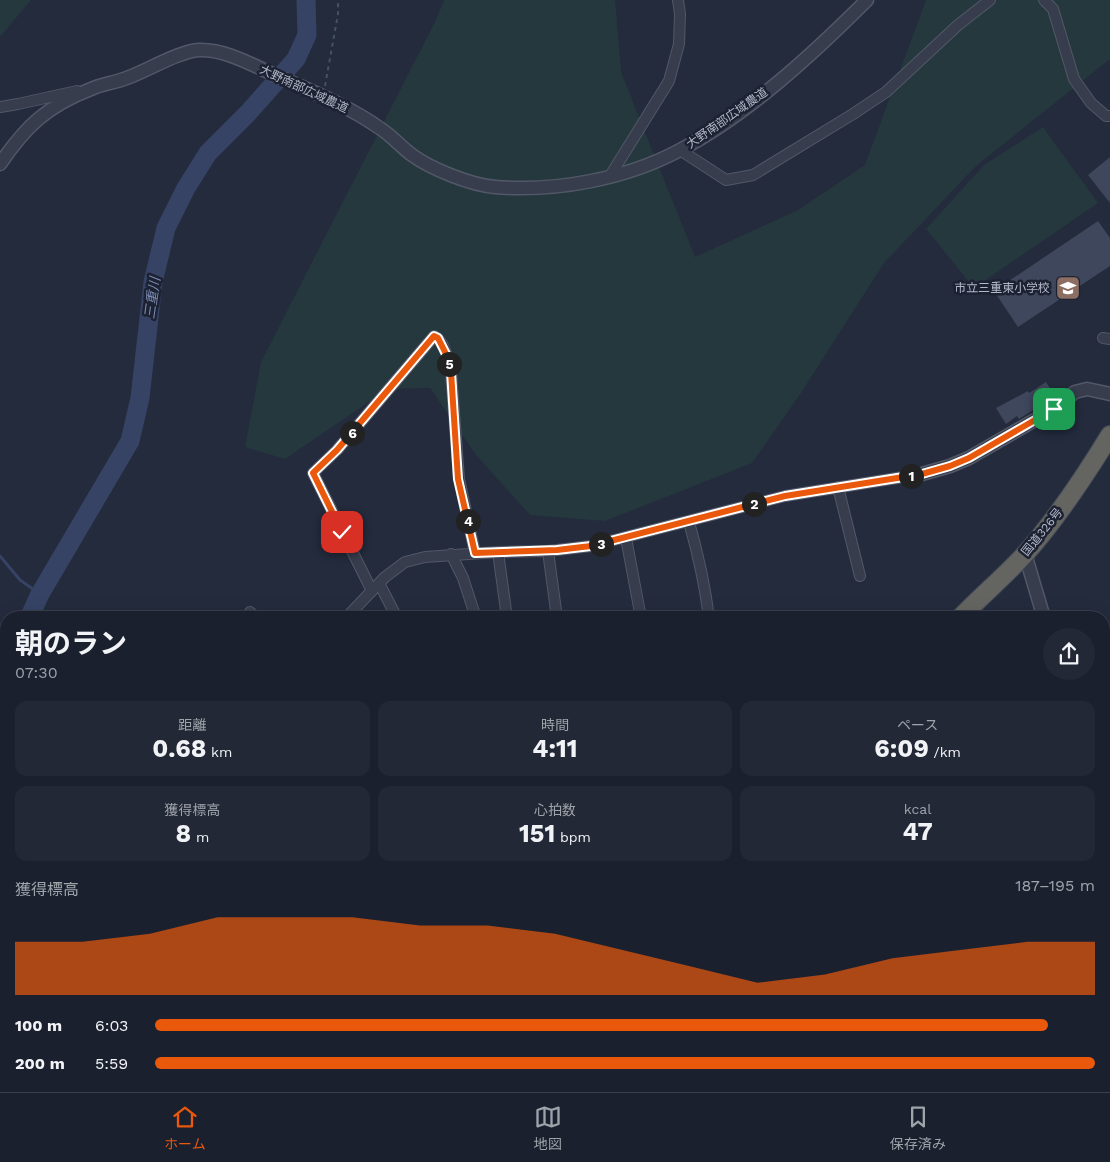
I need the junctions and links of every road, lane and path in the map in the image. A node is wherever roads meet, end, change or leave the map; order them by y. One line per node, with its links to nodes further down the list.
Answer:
1 (338, 0): 7 (path)
2 (678, 0): 12 (street)
3 (867, 0): 10 (street, 大野南部広域農道)
4 (990, 0): 10 (street)
5 (1044, 0): 9 (street)
6 (92, 88): 7 (street, 大野南部広域農道); 8 (street); 11 (street, 大野南部広域農道)
7 (324, 96): 12 (street, 大野南部広域農道)
8 (0, 107)
9 (1110, 116)
10 (680, 150): 12 (street, 大野南部広域農道)
11 (0, 164)
12 (610, 176)
13 (1110, 394): 15 (street)
14 (1110, 435): 23 (highway, 国道326号)
15 (922, 474): 16 (street)
16 (838, 487): 17 (street); 24 (street)
17 (688, 522): 18 (street); 32 (street)
18 (626, 538): 19 (street); 31 (street)
19 (548, 551): 20 (street); 30 (street)
20 (498, 552): 21 (street); 29 (street)
21 (475, 553): 22 (street); 25 (street)
22 (451, 554): 25 (street); 28 (street)
23 (1025, 554): 33 (highway, 国道326号); 34 (street)
24 (860, 576)
25 (375, 587): 26 (street); 27 (street)
26 (353, 611)
27 (392, 611)
28 (472, 611)
29 (506, 611)
30 (556, 611)
31 (640, 611)
32 (708, 611)
33 (967, 611)
34 (1042, 611)

